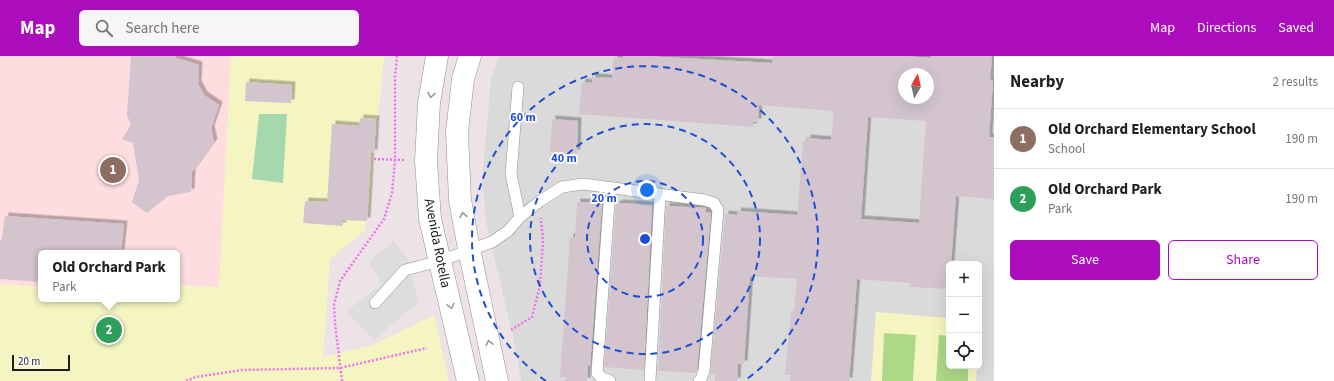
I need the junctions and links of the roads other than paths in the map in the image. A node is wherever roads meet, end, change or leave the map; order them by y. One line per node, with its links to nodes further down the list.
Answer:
1 (436, 56): 8 (street, Avenida Rotella, one-way to 8)
2 (470, 56): 7 (street, Avenida Rotella, one-way to 2)
3 (518, 87): 6 (lane)
4 (610, 188): 5 (lane); 6 (lane); 12 (lane)
5 (660, 194): 13 (lane); 14 (lane)
6 (520, 217): 7 (lane)
7 (469, 249): 8 (lane); 11 (street, Avenida Rotella, one-way to 7)
8 (440, 261): 9 (lane); 10 (street, Avenida Rotella, one-way to 10)
9 (375, 303)
10 (468, 381)
11 (497, 381)
12 (610, 381)
13 (650, 381)
14 (699, 381)

